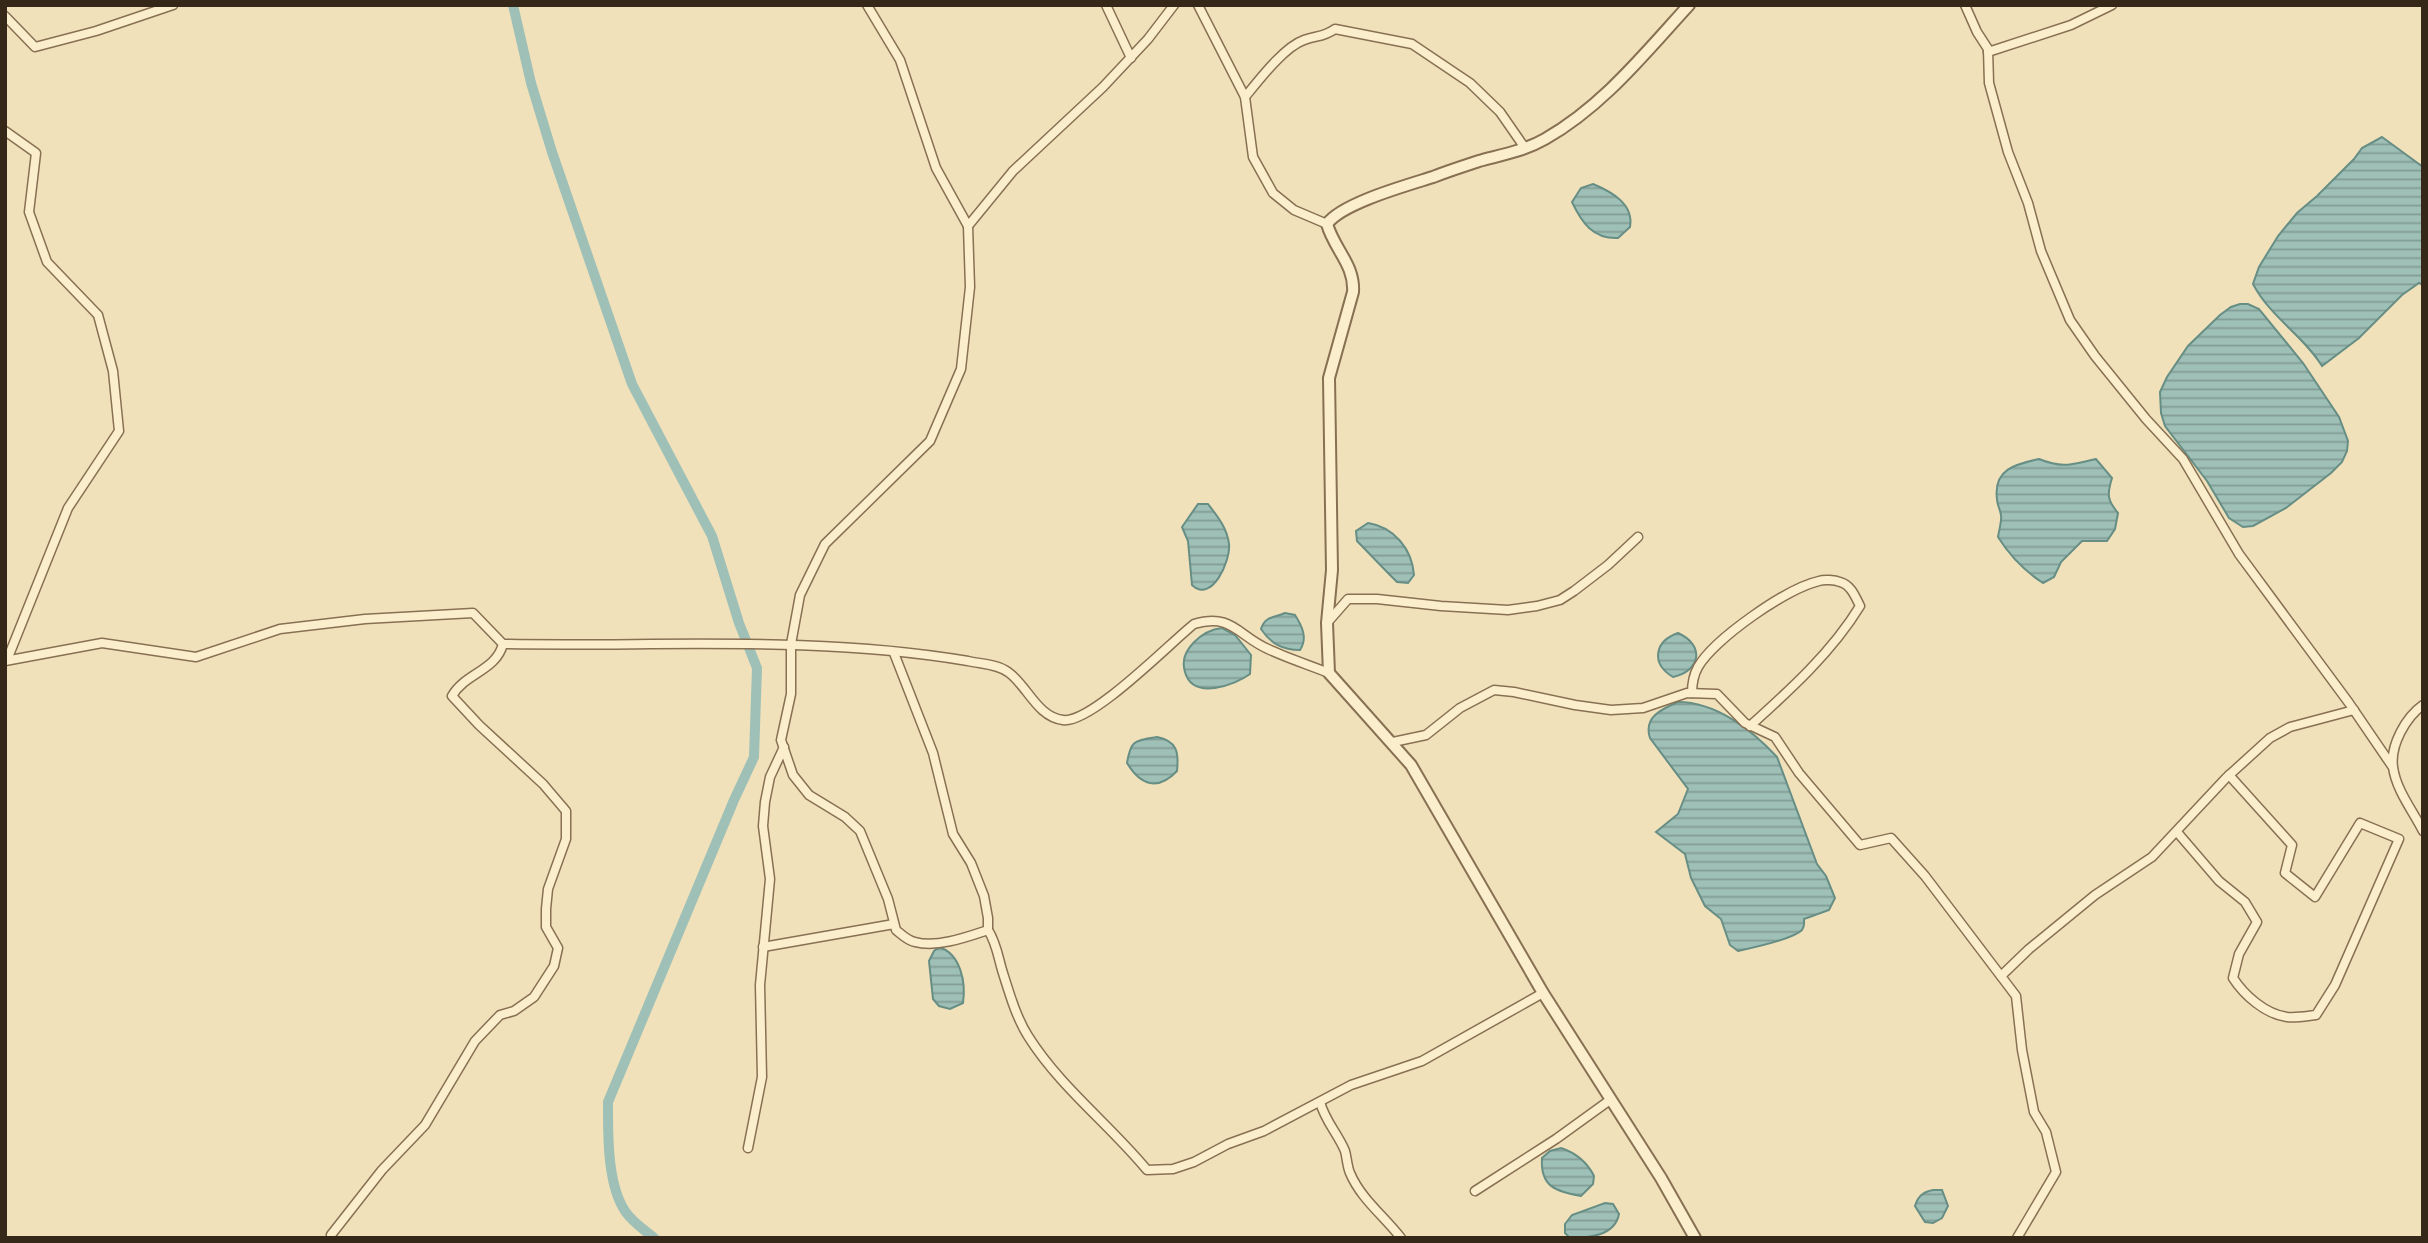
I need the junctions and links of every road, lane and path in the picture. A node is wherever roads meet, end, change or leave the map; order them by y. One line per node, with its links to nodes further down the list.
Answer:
1 (173, 5): 9 (street)
2 (867, 5): 16 (street)
3 (1106, 5): 11 (street)
4 (1174, 5): 11 (street)
5 (1198, 5): 12 (street)
6 (1689, 5): 14 (street)
7 (1965, 5): 10 (street)
8 (2112, 5): 10 (street)
9 (5, 16)
10 (1988, 52): 26 (street)
11 (1131, 58): 16 (street)
12 (1245, 97): 14 (street); 15 (street)
13 (5, 131): 22 (street)
14 (1525, 148): 15 (street)
15 (1327, 224): 18 (street)
16 (968, 226): 20 (street)
17 (1638, 537): 18 (street)
18 (1327, 622): 23 (street)
19 (502, 644): 20 (street); 22 (street); 43 (street)
20 (791, 644): 21 (street); 29 (street)
21 (894, 653): 23 (street); 35 (street)
22 (6, 661)
23 (1329, 673): 28 (street)
24 (1692, 693): 27 (street); 27 (street); 28 (street)
25 (2423, 705): 30 (street)
26 (2354, 710): 30 (street); 31 (street)
27 (1750, 726): 37 (street)
28 (1392, 743): 38 (street)
29 (783, 747): 34 (street); 36 (street)
30 (2392, 765): 32 (street)
31 (2229, 775): 33 (street); 33 (street)
32 (2423, 831)
33 (2177, 832): 37 (street)
34 (894, 924): 35 (street); 36 (street)
35 (988, 930): 40 (street)
36 (764, 947): 41 (street)
37 (2001, 976): 46 (street)
38 (1543, 993): 39 (street); 40 (street)
39 (1610, 1100): 42 (street); 45 (street)
40 (1320, 1102): 44 (street)
41 (748, 1148)
42 (1475, 1191)
43 (332, 1238)
44 (1401, 1238)
45 (1695, 1238)
46 (2017, 1238)

